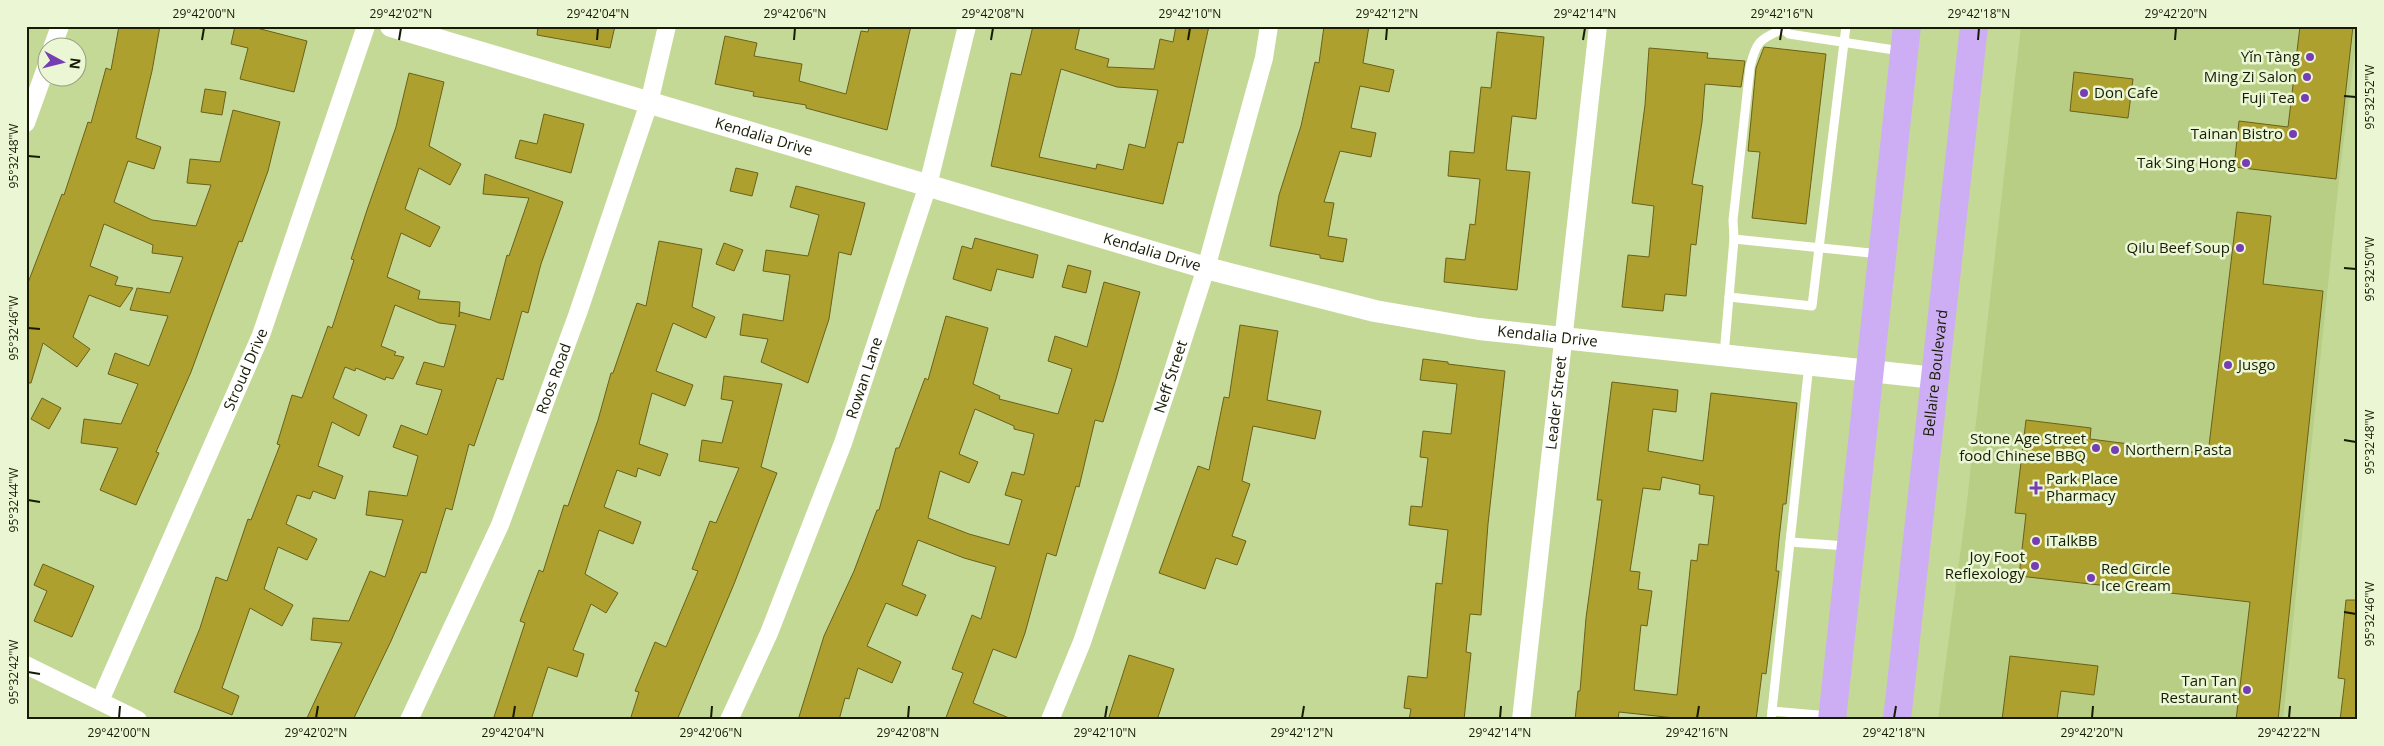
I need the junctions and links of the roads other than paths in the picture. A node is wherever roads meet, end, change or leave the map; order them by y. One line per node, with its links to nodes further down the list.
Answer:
1 (60, 26): 11 (street)
2 (366, 26): 32 (street, Stroud Drive)
3 (391, 26): 16 (street, Kendalia Drive)
4 (668, 26): 16 (street, Roos Road)
5 (968, 26): 18 (street, Rowan Lane)
6 (1269, 26): 22 (street, Neff Street)
7 (1598, 26): 24 (street, Leader Street)
8 (1846, 26): 14 (lane)
9 (1957, 26): 12 (main road)
10 (1782, 28): 14 (lane); 19 (lane)
11 (56, 38)
12 (1973, 38): 28 (main road, Bellaire Boulevard)
13 (1905, 39): 14 (lane); 21 (main road)
14 (1844, 43): 20 (lane)
15 (39, 88): 17 (street)
16 (649, 103): 18 (street, Kendalia Drive); 36 (street, Roos Road)
17 (26, 123)
18 (928, 185): 22 (street, Kendalia Drive); 37 (street, Rowan Lane)
19 (1734, 239): 20 (lane); 23 (lane)
20 (1820, 248): 21 (lane); 23 (lane)
21 (1881, 254): 27 (main road)
22 (1206, 268): 24 (street, Kendalia Drive); 38 (street, Neff Street)
23 (1729, 297): 25 (lane)
24 (1564, 338): 25 (street, Kendalia Drive); 39 (street, Leader Street)
25 (1724, 355): 26 (street, Kendalia Drive)
26 (1809, 364): 27 (street, Kendalia Drive); 29 (lane)
27 (1868, 370): 28 (street, Kendalia Drive); 30 (main road)
28 (1935, 378): 40 (main road, Bellaire Boulevard)
29 (1790, 542): 30 (lane); 33 (lane)
30 (1850, 547): 34 (main road)
31 (26, 665): 32 (street)
32 (100, 701): 35 (street)
33 (1772, 715): 34 (lane)
34 (1832, 718)
35 (138, 720)
36 (409, 720)
37 (729, 720)
38 (1050, 720)
39 (1521, 720)
40 (1897, 720)

